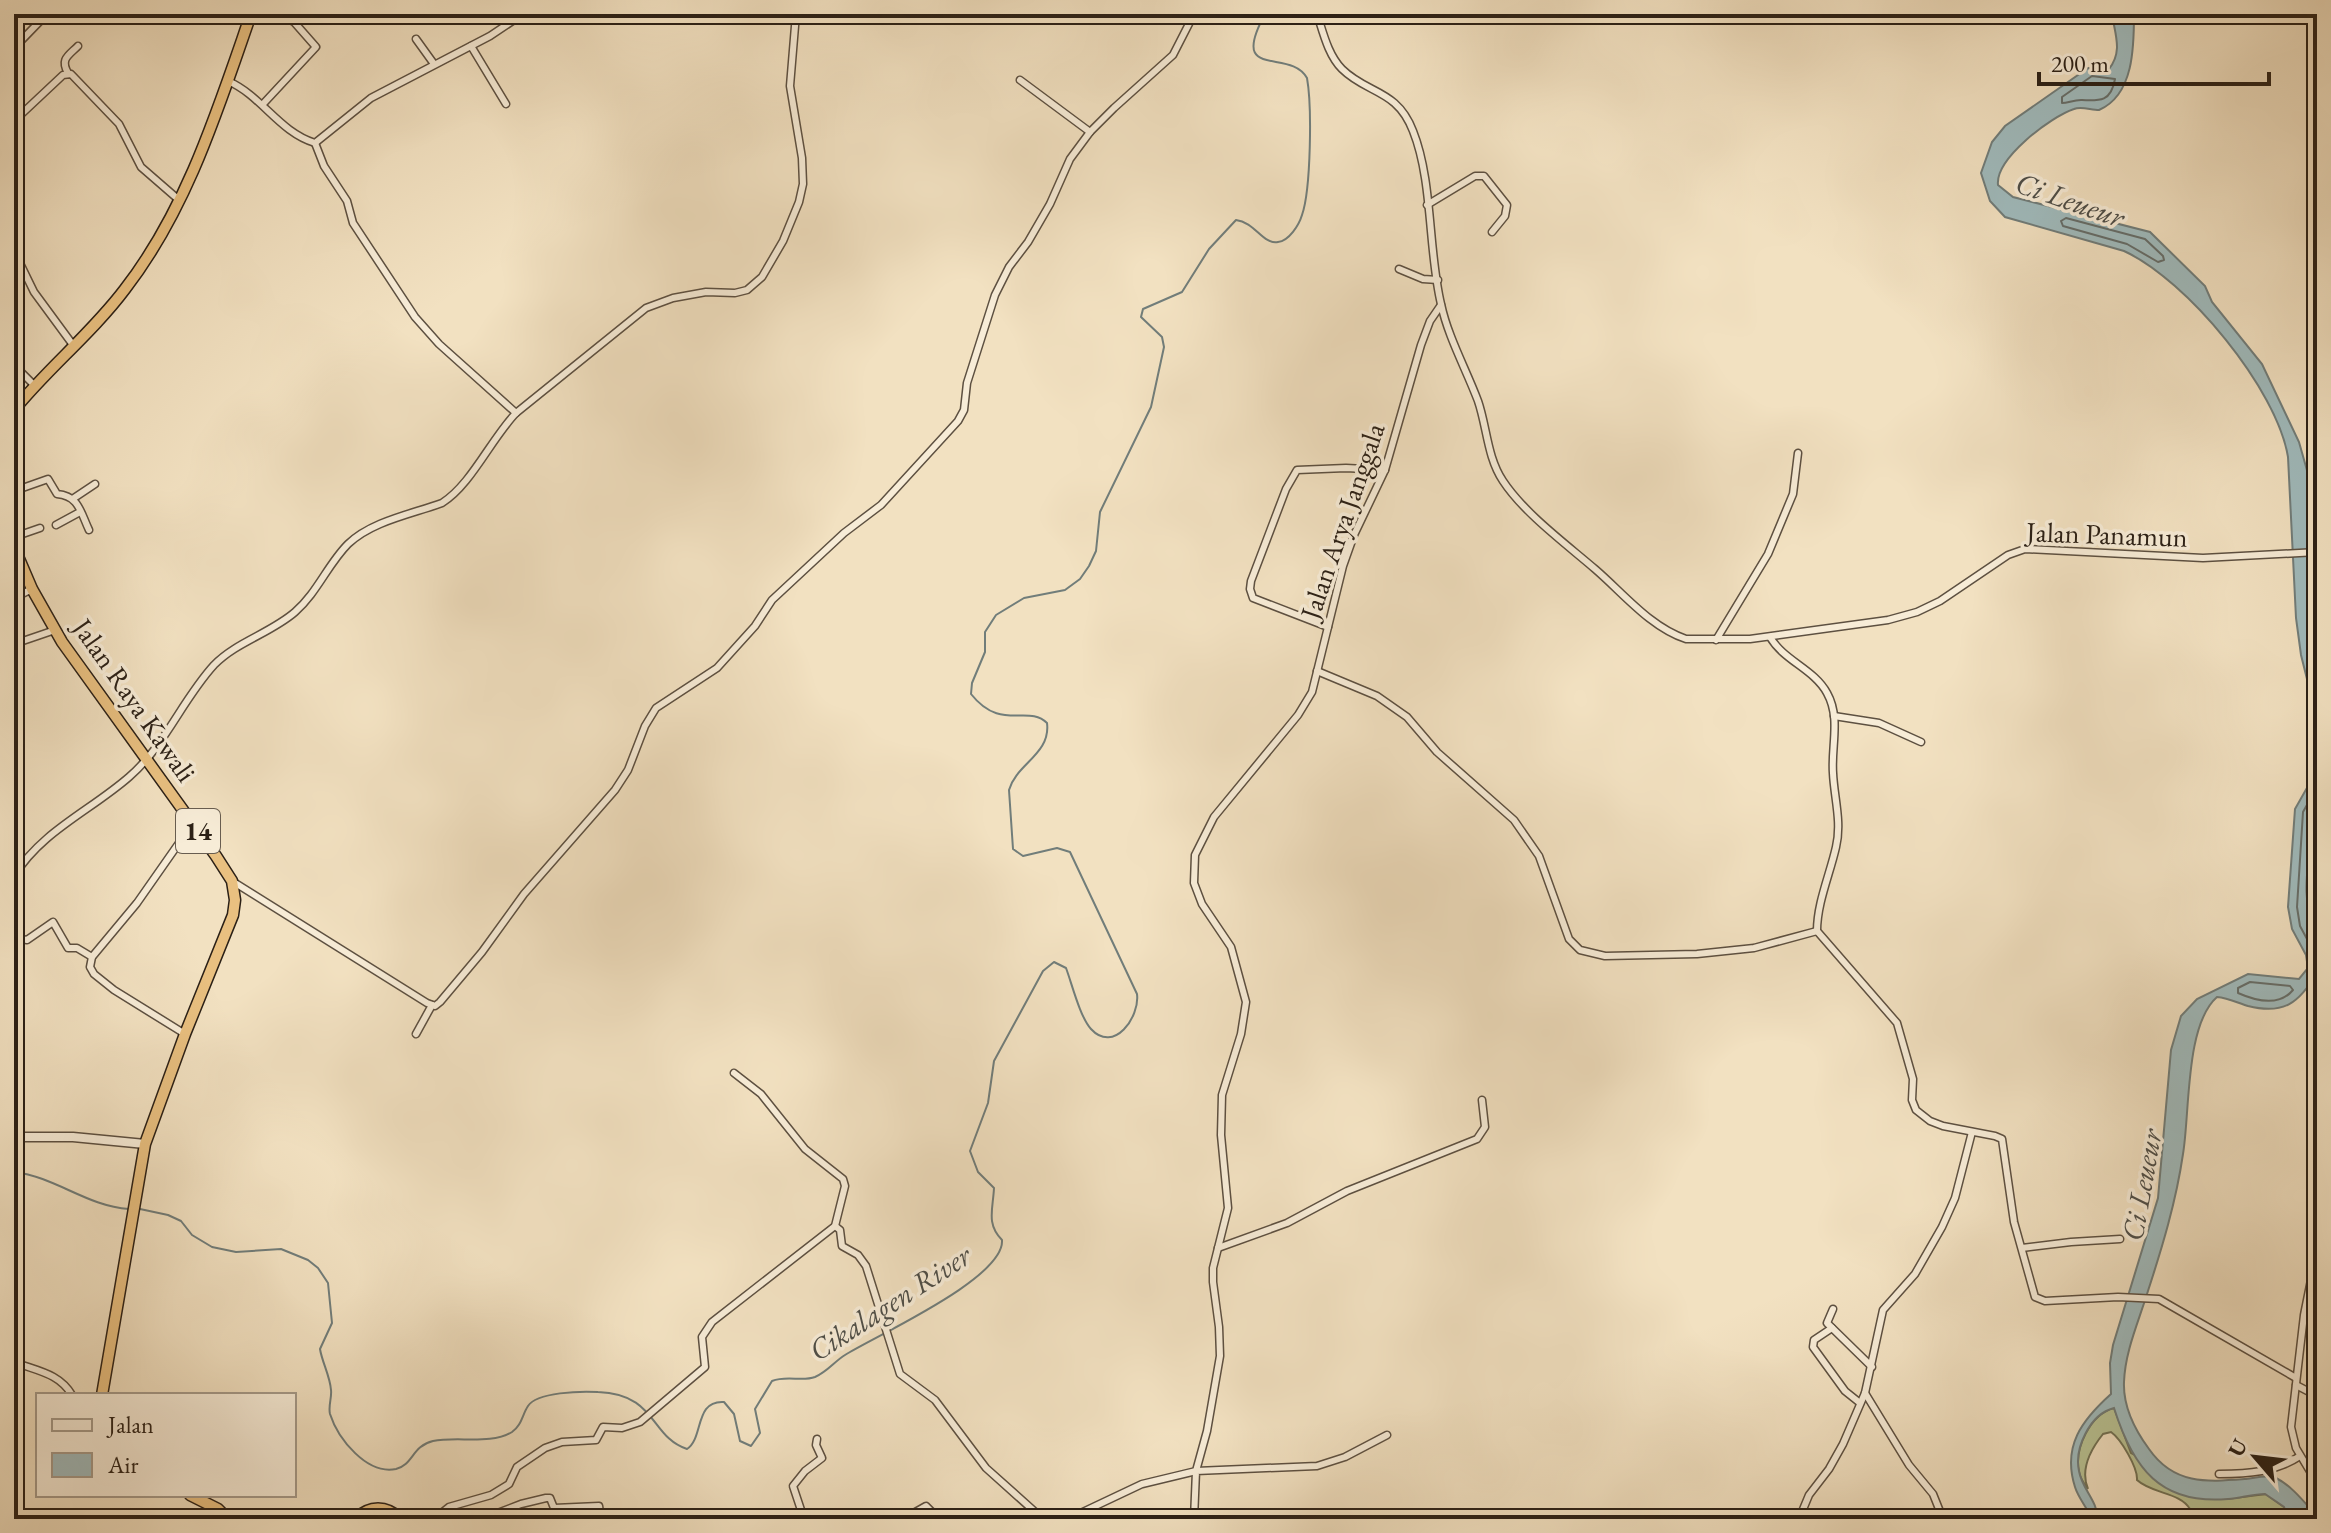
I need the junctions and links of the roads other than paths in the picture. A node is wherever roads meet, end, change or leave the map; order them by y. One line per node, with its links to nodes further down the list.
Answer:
1 (251, 14): 15 (highway)
2 (279, 14): 16 (street)
3 (523, 14): 10 (street)
4 (796, 14): 33 (street)
5 (1194, 14): 19 (street)
6 (1317, 14): 22 (street, Jalan Panamun)
7 (45, 16): 11 (street)
8 (416, 39): 12 (street)
9 (78, 46): 13 (street)
10 (471, 46): 12 (street); 17 (street)
11 (14, 48)
12 (434, 64): 20 (street)
13 (68, 73): 18 (street); 21 (street)
14 (1020, 80): 19 (street)
15 (228, 81): 16 (street); 21 (highway)
16 (263, 104): 20 (street)
17 (506, 104)
18 (14, 121)
19 (1090, 132): 63 (street)
20 (315, 143): 33 (street)
21 (179, 200): 29 (highway)
22 (1427, 205): 23 (street); 27 (street, Jalan Panamun)
23 (1492, 232)
24 (14, 251): 25 (street)
25 (16, 260): 29 (street)
26 (1399, 269): 27 (street)
27 (1438, 280): 28 (street, Jalan Panamun)
28 (1441, 305): 35 (street, Jalan Arya Janggala); 51 (street, Jalan Panamun)
29 (73, 345): 31 (highway)
30 (14, 365): 31 (street)
31 (34, 385): 32 (highway)
32 (14, 410)
33 (516, 413): 56 (street)
34 (1798, 453): 51 (street)
35 (1385, 470): 48 (street, Jalan Arya Janggala); 48 (street)
36 (95, 484): 38 (street)
37 (14, 491): 38 (street)
38 (74, 498): 39 (street)
39 (80, 512): 40 (street); 42 (street)
40 (56, 525)
41 (40, 528): 43 (street)
42 (89, 530)
43 (14, 537)
44 (14, 547): 46 (highway, Jalan Raya Kawali / 14)
45 (2316, 552): 50 (street, Jalan Panamun)
46 (32, 589): 47 (street); 49 (highway, Jalan Raya Kawali / 14)
47 (14, 598)
48 (1328, 627): 53 (street, Jalan Arya Janggala)
49 (55, 630): 52 (street); 56 (highway, Jalan Raya Kawali / 14)
50 (1770, 637): 51 (street, Jalan Panamun); 54 (street)
51 (1716, 640)
52 (14, 644)
53 (1317, 671): 60 (street); 73 (street, Jalan Arya Janggala)
54 (1834, 716): 55 (street); 60 (street)
55 (1921, 742)
56 (147, 758): 57 (highway, Jalan Raya Kawali / 14); 58 (street)
57 (193, 823): 59 (highway, Jalan Raya Kawali / 14); 62 (street)
58 (14, 876)
59 (232, 881): 63 (street); 64 (highway, 14)
60 (1817, 931): 68 (street)
61 (14, 932): 62 (street)
62 (92, 957): 64 (street)
63 (432, 1005): 65 (street)
64 (185, 1034): 70 (highway, 14)
65 (416, 1034)
66 (734, 1073): 71 (street)
67 (1482, 1100): 73 (street)
68 (1972, 1132): 74 (street); 79 (street)
69 (14, 1137): 70 (street)
70 (145, 1144): 82 (highway, 14)
71 (835, 1226): 96 (street); 102 (street)
72 (2120, 1239): 74 (street)
73 (1218, 1248): 89 (street, Jalan Arya Janggala)
74 (2022, 1248): 80 (street)
75 (2317, 1250): 80 (street)
76 (1833, 1309): 77 (street)
77 (1832, 1328): 79 (street); 85 (street)
78 (14, 1362): 81 (street)
79 (1872, 1367): 83 (street)
80 (2296, 1382): 84 (street); 88 (street)
81 (71, 1393)
82 (102, 1393)
83 (1865, 1393): 85 (street); 106 (street)
84 (2317, 1396)
85 (1860, 1403): 105 (street)
86 (1387, 1435): 89 (street)
87 (817, 1439): 99 (street)
88 (2300, 1456): 90 (street); 91 (street)
89 (1196, 1471): 103 (street); 104 (street, Jalan Arya Janggala)
90 (2219, 1474)
91 (2317, 1483)
92 (194, 1497): 93 (highway)
93 (228, 1519)
94 (355, 1519): 95 (highway)
95 (401, 1519)
96 (413, 1519)
97 (482, 1519): 98 (street)
98 (601, 1519)
99 (800, 1519)
100 (903, 1519): 101 (street)
101 (939, 1519)
102 (1043, 1519)
103 (1068, 1519)
104 (1194, 1519)
105 (1799, 1519)
106 (1943, 1519)

